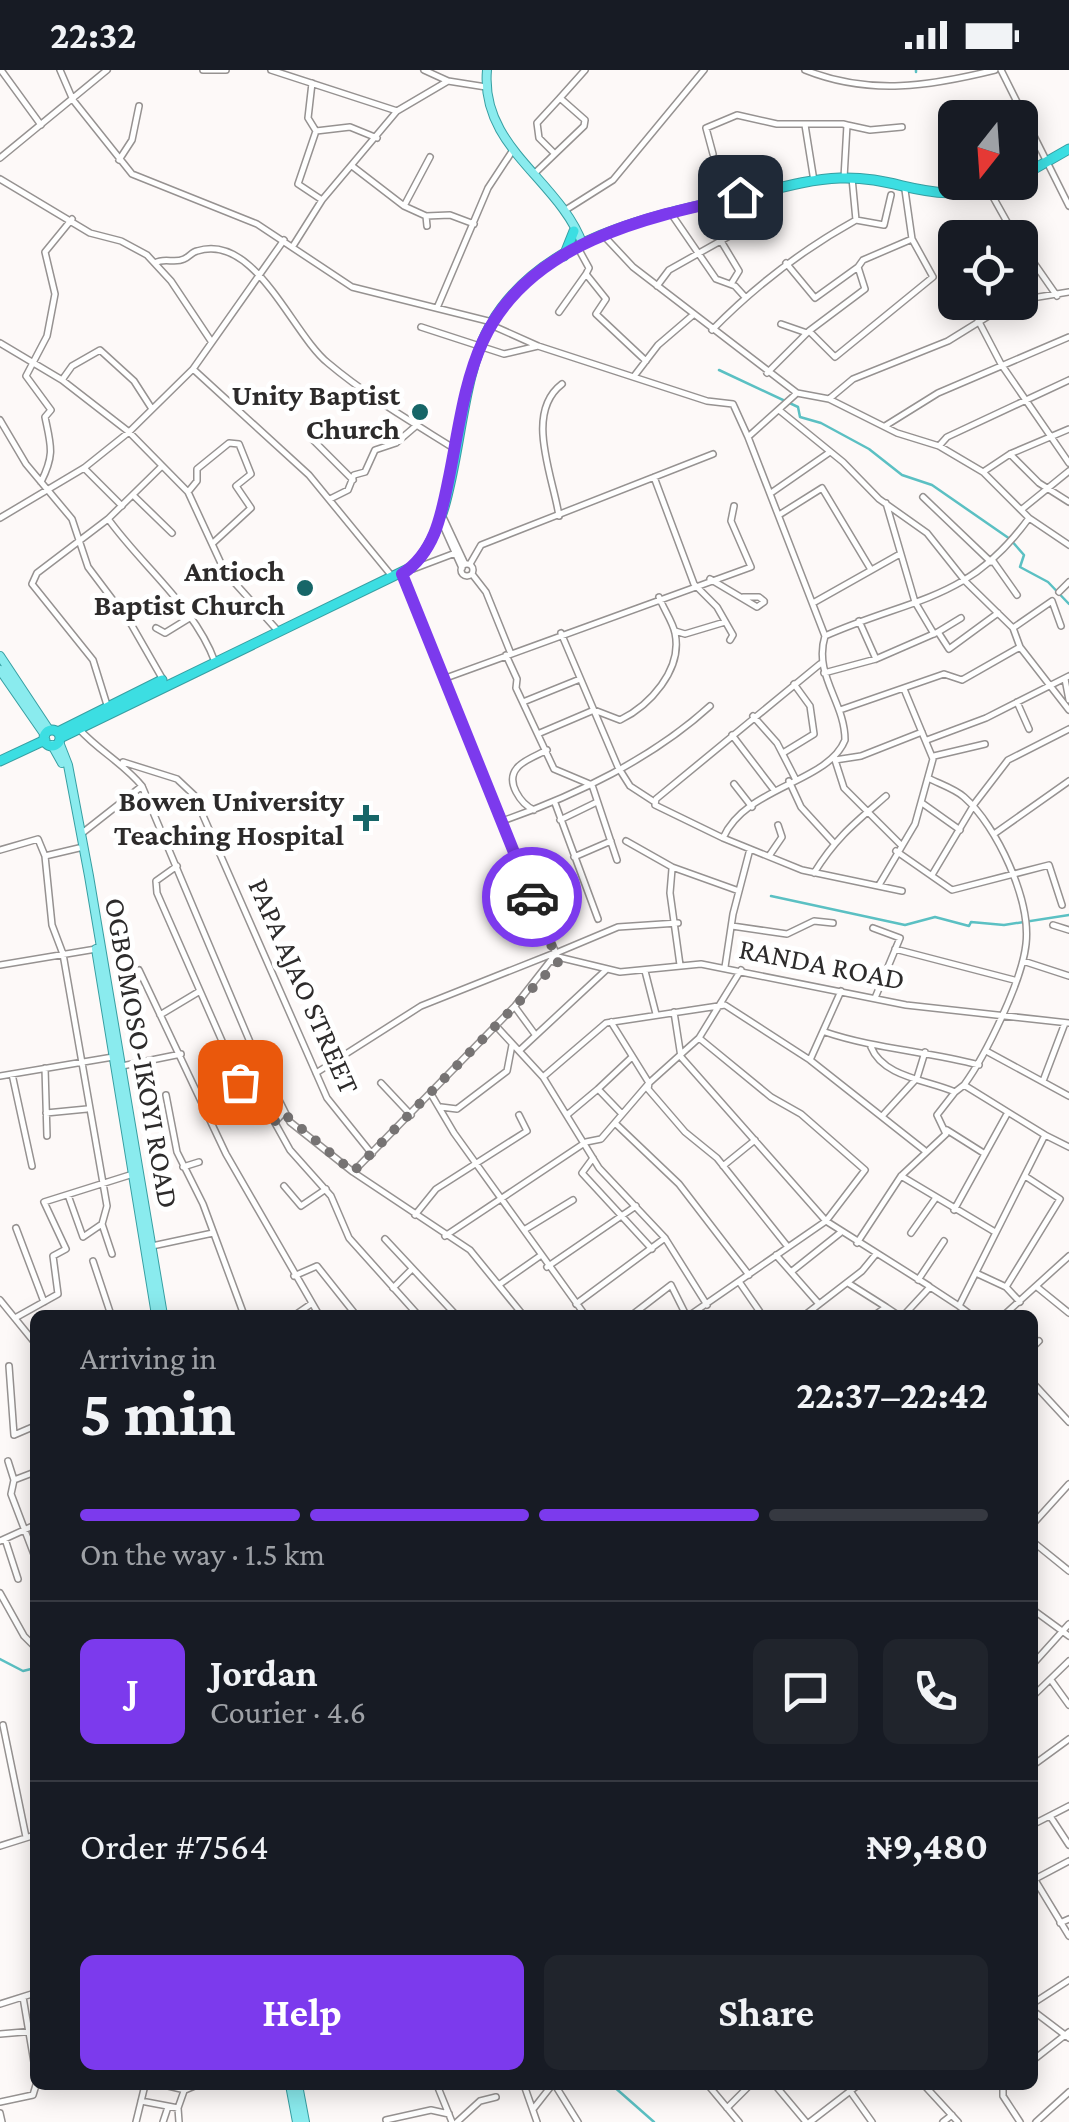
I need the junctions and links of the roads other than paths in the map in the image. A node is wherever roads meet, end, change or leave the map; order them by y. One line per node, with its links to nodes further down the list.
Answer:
1 (1, 70): 24 (street)
2 (60, 70): 20 (street)
3 (106, 70): 20 (street)
4 (204, 70): 5 (street)
5 (218, 70): 6 (street)
6 (226, 70)
7 (271, 70): 16 (street)
8 (424, 70): 15 (street)
9 (488, 70): 18 (main road)
10 (585, 70): 19 (street)
11 (704, 70): 53 (street)
12 (805, 70): 17 (street)
13 (842, 70): 17 (street)
14 (998, 70): 17 (street); 21 (street)
15 (448, 81): 18 (street); 23 (street)
16 (312, 82): 23 (street); 28 (street)
17 (838, 82)
18 (486, 87): 32 (main road)
19 (560, 98): 35 (street); 35 (street)
20 (73, 100): 24 (street); 37 (street)
21 (1013, 100)
22 (139, 106): 37 (street)
23 (397, 110): 29 (street)
24 (41, 125): 34 (street)
25 (805, 125): 26 (street); 33 (street); 44 (street)
26 (848, 125): 27 (street); 43 (street)
27 (902, 128)
28 (316, 131): 29 (street); 48 (street)
29 (377, 138): 39 (street)
30 (1038, 140): 38 (street)
31 (1069, 149): 38 (highway)
32 (513, 150): 41 (main road); 58 (street)
33 (713, 154)
34 (1, 155)
35 (556, 155): 41 (street)
36 (430, 156): 50 (street)
37 (119, 160): 63 (street)
38 (1047, 164): 40 (highway); 52 (street)
39 (352, 166): 48 (street); 50 (street)
40 (1038, 168)
41 (533, 175): 53 (main road)
42 (0, 178): 56 (street)
43 (848, 178): 44 (highway); 45 (highway); 57 (street)
44 (814, 181): 49 (highway)
45 (905, 190): 47 (highway); 62 (street)
46 (891, 195): 57 (street)
47 (938, 195)
48 (322, 200): 65 (street)
49 (722, 201): 51 (highway); 64 (street)
50 (404, 206): 55 (street)
51 (700, 206): 54 (highway); 64 (street)
52 (1069, 206)
53 (562, 209): 60 (main road)
54 (670, 212): 61 (highway); 67 (street)
55 (426, 216): 58 (street); 59 (street)
56 (72, 219): 69 (street); 95 (street)
57 (856, 220): 70 (street)
58 (474, 224): 81 (street)
59 (427, 226)
60 (576, 232): 61 (highway); 66 (main road); 68 (highway)
61 (598, 237): 66 (highway); 76 (street)
62 (912, 238): 71 (street); 89 (street)
63 (284, 240): 65 (street); 74 (street)
64 (721, 242): 67 (street); 75 (street)
65 (294, 246): 81 (street)
66 (580, 247): 68 (highway); 73 (street)
67 (697, 256): 75 (street); 76 (street)
68 (562, 258): 85 (highway)
69 (156, 262): 74 (street); 91 (street)
70 (786, 263): 71 (street); 79 (street)
71 (858, 267): 89 (street)
72 (1038, 269): 78 (street)
73 (586, 274): 82 (street); 96 (street)
74 (258, 275): 91 (street); 110 (street)
75 (731, 284): 79 (street)
76 (657, 286): 83 (street)
77 (1069, 292): 78 (street)
78 (1057, 296): 80 (street)
79 (744, 297): 88 (street)
80 (1038, 298)
81 (437, 309): 85 (street)
82 (559, 312)
83 (692, 314): 88 (street); 96 (street)
84 (978, 320): 97 (street); 105 (street)
85 (491, 324): 93 (street); 94 (highway)
86 (781, 324): 89 (street)
87 (422, 326): 94 (street)
88 (712, 330): 99 (street)
89 (808, 332): 99 (street)
90 (1069, 337): 97 (street)
91 (211, 341): 98 (street)
92 (0, 344): 95 (street)
93 (538, 346): 94 (street); 100 (street)
94 (480, 347): 118 (highway)
95 (30, 361): 101 (street); 129 (street)
96 (646, 362): 100 (street)
97 (1001, 364): 106 (street); 111 (street)
98 (193, 369): 107 (street); 136 (street)
99 (766, 373): 104 (street)
100 (636, 375): 116 (street)
101 (62, 380): 107 (street); 113 (street)
102 (1069, 380): 106 (street)
103 (562, 384): 143 (street)
104 (796, 394): 105 (street); 108 (street)
105 (829, 399): 111 (street)
106 (1026, 399): 114 (street); 117 (street)
107 (152, 409): 113 (street)
108 (778, 409): 116 (street); 119 (street)
109 (0, 420): 129 (street)
110 (417, 425): 118 (street); 128 (street)
111 (885, 426): 117 (street)
112 (1069, 429): 114 (street)
113 (129, 432): 123 (street); 124 (street)
114 (1052, 435): 121 (street); 122 (street)
115 (311, 438): 128 (street)
116 (748, 438): 133 (street)
117 (939, 446): 126 (street)
118 (455, 449): 142 (highway)
119 (830, 452): 133 (street); 138 (street)
120 (714, 454): 127 (street)
121 (1010, 454): 126 (street); 130 (street)
122 (1069, 463)
123 (161, 467): 132 (street); 134 (street)
124 (84, 468): 131 (street); 139 (street)
125 (1069, 471): 130 (street)
126 (983, 472): 141 (street)
127 (654, 477): 143 (street); 161 (street)
128 (352, 480): 136 (street)
129 (41, 482): 131 (street)
130 (1049, 486): 137 (street); 141 (street)
131 (48, 490): 145 (street); 149 (street)
132 (188, 492): 150 (street); 150 (street)
133 (771, 493): 144 (street)
134 (134, 496): 139 (street); 148 (street)
135 (923, 496): 154 (street)
136 (329, 500): 157 (street)
137 (1069, 502)
138 (886, 503): 153 (street); 159 (street)
139 (122, 506): 147 (street)
140 (734, 506): 158 (street)
141 (1022, 510): 146 (street)
142 (441, 515): 152 (street); 157 (highway)
143 (559, 516): 155 (street)
144 (779, 516): 156 (street); 167 (street)
145 (0, 518)
146 (1030, 518): 151 (street); 154 (street)
147 (108, 520): 149 (street); 169 (street)
148 (172, 533)
149 (79, 538): 191 (street); 200 (street)
150 (214, 544): 177 (street)
151 (1069, 545)
152 (456, 553): 155 (street); 157 (street)
153 (900, 554): 156 (street); 166 (street)
154 (992, 561): 159 (street); 163 (street)
155 (466, 565): 183 (street)
156 (870, 568): 167 (street)
157 (400, 575): 177 (highway); 192 (street)
158 (710, 580): 161 (street); 165 (street)
159 (966, 582): 166 (street); 168 (street)
160 (1069, 582): 162 (street)
161 (694, 584): 164 (street); 172 (street)
162 (1059, 592)
163 (1016, 595)
164 (659, 597): 176 (street); 178 (street)
165 (740, 597)
166 (915, 602): 171 (street); 179 (street)
167 (812, 603): 180 (street)
168 (998, 613): 175 (street); 179 (street)
169 (191, 617): 174 (street); 186 (street)
170 (961, 618): 179 (street)
171 (859, 621): 180 (street); 185 (street)
172 (725, 622): 176 (street); 181 (street)
173 (1061, 626): 175 (street)
174 (156, 628)
175 (1013, 628): 182 (street)
176 (676, 630): 202 (street)
177 (280, 633): 186 (highway)
178 (560, 633): 183 (street); 193 (street)
179 (936, 633): 185 (street)
180 (825, 636): 187 (street)
181 (730, 640)
182 (1020, 647): 195 (street); 196 (street)
183 (508, 654): 192 (street); 198 (street)
184 (0, 656): 212 (main road)
185 (876, 659): 189 (street)
186 (217, 661): 191 (highway); 206 (highway)
187 (820, 664): 189 (street); 194 (street)
188 (0, 670): 212 (main road)
189 (824, 674): 204 (street)
190 (1067, 678): 195 (street); 197 (street)
191 (163, 679): 200 (highway)
192 (443, 679): 239 (street)
193 (580, 679): 198 (street); 202 (street)
194 (794, 684): 205 (street); 216 (street)
195 (1048, 685): 199 (street); 203 (street)
196 (904, 689): 204 (street); 209 (street)
197 (1069, 700)
198 (523, 702): 210 (street)
199 (1016, 702): 207 (street); 213 (street)
200 (107, 705): 212 (highway)
201 (710, 706): 221 (street)
202 (594, 710): 210 (street); 221 (street)
203 (1069, 710)
204 (839, 711): 218 (street)
205 (753, 716): 211 (street); 216 (street)
206 (79, 729): 212 (highway); 220 (street)
207 (1029, 729)
208 (1069, 729): 236 (street)
209 (922, 732): 213 (street); 218 (street)
210 (540, 733): 215 (street)
211 (732, 735): 228 (street); 230 (street)
212 (53, 738): 219 (highway); 242 (main road, OGBOMOSO-IKOYI ROAD); 248 (main road, OGBOMOSO-IKOYI ROAD)
213 (927, 740): 217 (street)
214 (984, 744): 217 (street)
215 (546, 750): 226 (street); 235 (street)
216 (783, 753): 222 (street)
217 (933, 756): 223 (street)
218 (834, 760): 222 (street); 237 (street)
219 (0, 761)
220 (120, 761): 227 (street); 316 (street, PAPA AJAO STREET)
221 (618, 767): 226 (street); 230 (street)
222 (792, 779): 228 (street); 247 (street)
223 (930, 779): 233 (street); 236 (street)
224 (1069, 781): 243 (street)
225 (734, 784): 234 (street)
226 (592, 785): 231 (street); 232 (street)
227 (142, 786): 242 (street); 256 (street)
228 (774, 790): 234 (street)
229 (886, 796): 237 (street)
230 (656, 799): 244 (street)
231 (598, 802): 238 (street); 245 (street)
232 (556, 803): 235 (street); 238 (street)
233 (922, 803): 241 (street); 249 (street)
234 (752, 806): 244 (street)
235 (534, 810): 239 (street)
236 (974, 810): 241 (street); 243 (street)
237 (862, 811): 247 (street); 249 (street)
238 (560, 820): 253 (street)
239 (502, 821): 275 (street)
240 (778, 825): 254 (street)
241 (960, 830): 259 (street)
242 (81, 834): 289 (main road, OGBOMOSO-IKOYI ROAD)
243 (994, 835): 260 (street)
244 (724, 838): 250 (street)
245 (610, 841): 253 (street); 255 (street)
246 (626, 841): 257 (street)
247 (833, 842): 258 (street)
248 (78, 848): 252 (street); 272 (main road, OGBOMOSO-IKOYI ROAD)
249 (898, 848): 259 (street); 261 (street)
250 (750, 849): 254 (street); 262 (street)
251 (0, 850): 252 (street)
252 (45, 856): 274 (street)
253 (574, 856): 265 (street)
254 (768, 856): 258 (street)
255 (617, 860)
256 (177, 866): 286 (street); 333 (street)
257 (672, 868): 262 (street); 266 (street)
258 (814, 873): 261 (street)
259 (932, 875): 260 (street)
260 (1013, 876): 264 (street); 276 (street)
261 (878, 885): 263 (street)
262 (739, 891): 269 (street)
263 (902, 891)
264 (1062, 905)
265 (598, 919)
266 (678, 923): 275 (street); 278 (street)
267 (833, 924): 269 (street)
268 (1053, 925): 271 (street)
269 (732, 926): 279 (street)
270 (873, 928): 273 (street)
271 (1069, 930)
272 (96, 949): 274 (street); 289 (main road, OGBOMOSO-IKOYI ROAD)
273 (895, 950): 285 (street); 288 (street)
274 (63, 954): 277 (street); 312 (street)
275 (554, 958): 281 (street, RANDA ROAD); 290 (street); 316 (street)
276 (1023, 961): 284 (street); 285 (street)
277 (0, 965)
278 (680, 965): 279 (street, RANDA ROAD); 283 (street, RANDA ROAD)
279 (725, 967): 282 (street, RANDA ROAD)
280 (139, 970): 293 (street)
281 (606, 970): 283 (street, RANDA ROAD); 300 (street)
282 (740, 970): 287 (street, RANDA ROAD); 291 (street)
283 (644, 971): 294 (street)
284 (1069, 976)
285 (1014, 980): 295 (street)
286 (200, 991): 293 (street); 340 (street)
287 (841, 991): 288 (street, RANDA ROAD); 299 (street)
288 (876, 998): 295 (street, RANDA ROAD)
289 (107, 999): 308 (main road, OGBOMOSO-IKOYI ROAD); 314 (main road, OGBOMOSO-IKOYI ROAD)
290 (515, 1006): 298 (street); 300 (street)
291 (720, 1006): 292 (street); 301 (street); 311 (street)
292 (674, 1012): 294 (street); 310 (street)
293 (160, 1014): 307 (street)
294 (656, 1014): 296 (street)
295 (1000, 1016): 297 (street, RANDA ROAD); 306 (street)
296 (611, 1022): 309 (street); 319 (street)
297 (1067, 1023): 321 (street)
298 (496, 1026): 302 (street); 327 (street)
299 (825, 1032): 303 (street); 311 (street)
300 (534, 1033): 304 (street)
301 (699, 1038): 310 (street); 374 (street)
302 (512, 1045): 304 (street); 330 (street)
303 (871, 1046): 305 (street); 320 (street)
304 (519, 1050): 319 (street)
305 (924, 1052): 313 (street); 320 (street)
306 (988, 1052): 313 (street); 321 (street)
307 (181, 1054): 314 (street); 401 (street)
308 (113, 1057): 312 (street); 358 (main road, OGBOMOSO-IKOYI ROAD)
309 (632, 1057): 322 (street); 325 (street)
310 (681, 1057): 322 (street); 345 (street)
311 (810, 1060): 335 (street)
312 (79, 1063): 315 (street); 331 (street)
313 (979, 1065): 324 (street)
314 (122, 1066): 387 (main road, OGBOMOSO-IKOYI ROAD)
315 (45, 1068): 317 (street); 332 (street)
316 (316, 1072): 349 (street, PAPA AJAO STREET)
317 (12, 1074): 318 (street); 354 (street)
318 (0, 1076)
319 (543, 1077): 339 (street)
320 (917, 1078): 326 (street); 335 (street)
321 (1044, 1081): 329 (street)
322 (649, 1082): 334 (street); 355 (street)
323 (381, 1083): 337 (street)
324 (964, 1085): 326 (street); 336 (street)
325 (598, 1089): 334 (street); 339 (street)
326 (956, 1092): 342 (street)
327 (431, 1094): 330 (street); 337 (street)
328 (166, 1095): 356 (street)
329 (1069, 1096)
330 (441, 1108): 353 (street)
331 (87, 1109): 332 (street); 361 (street)
332 (46, 1113): 344 (street)
333 (283, 1113): 340 (street); 357 (street)
334 (622, 1114): 341 (street)
335 (883, 1114): 348 (street)
336 (1007, 1114): 343 (street); 350 (street)
337 (411, 1115): 349 (street)
338 (519, 1115): 353 (street)
339 (568, 1115): 346 (street)
340 (274, 1122): 363 (street)
341 (616, 1124): 346 (street); 400 (street)
342 (947, 1130): 348 (street); 350 (street)
343 (1045, 1135): 347 (street); 360 (street)
344 (47, 1136)
345 (755, 1140): 355 (street); 374 (street)
346 (586, 1142): 351 (street); 366 (street)
347 (1069, 1147)
348 (924, 1150): 359 (street)
349 (372, 1154): 357 (street)
350 (986, 1154): 371 (street)
351 (594, 1158): 370 (street); 373 (street)
352 (199, 1162): 356 (street)
353 (478, 1164): 366 (street); 372 (street)
354 (32, 1166)
355 (723, 1166): 388 (street)
356 (183, 1167): 379 (street)
357 (353, 1172): 372 (street)
358 (133, 1174): 361 (street); 422 (main road, OGBOMOSO-IKOYI ROAD)
359 (901, 1176): 367 (street); 386 (street)
360 (1025, 1176): 365 (street); 378 (street)
361 (100, 1184): 364 (street); 375 (street)
362 (284, 1186): 363 (street)
363 (326, 1189): 411 (street)
364 (68, 1195): 375 (street); 413 (street)
365 (1059, 1196): 369 (street); 409 (street)
366 (501, 1198): 377 (street); 382 (street)
367 (935, 1199): 371 (street); 381 (street)
368 (573, 1200): 377 (street)
369 (1069, 1201)
370 (636, 1206): 373 (street); 383 (street)
371 (954, 1210): 378 (street)
372 (414, 1215): 382 (street)
373 (622, 1216): 389 (street); 396 (street)
374 (826, 1222): 380 (street); 388 (street)
375 (102, 1224): 390 (street)
376 (16, 1228): 413 (street)
377 (524, 1230): 393 (street)
378 (996, 1232): 399 (street)
379 (212, 1233): 387 (street); 424 (street)
380 (840, 1233): 386 (street); 398 (street)
381 (911, 1233)
382 (446, 1236): 406 (street)
383 (665, 1238): 389 (street); 418 (street)
384 (384, 1239): 397 (street)
385 (944, 1241): 402 (street)
386 (857, 1243): 391 (street)
387 (152, 1246): 423 (main road, OGBOMOSO-IKOYI ROAD)
388 (788, 1247): 392 (street)
389 (652, 1248): 416 (street)
390 (112, 1254)
391 (876, 1254): 402 (street); 405 (street)
392 (776, 1255): 398 (street); 400 (street)
393 (540, 1256): 396 (street); 406 (street)
394 (1069, 1256): 410 (street)
395 (93, 1261): 421 (street)
396 (547, 1267): 416 (street)
397 (410, 1271): 411 (street); 429 (street)
398 (791, 1272): 417 (street)
399 (977, 1272): 403 (street); 408 (street)
400 (749, 1275): 404 (street)
401 (294, 1276): 415 (street); 427 (street)
402 (918, 1280): 407 (street)
403 (988, 1280): 408 (street); 409 (street)
404 (740, 1282): 418 (street); 435 (street)
405 (848, 1283): 417 (street); 419 (street)
406 (500, 1284): 430 (street)
407 (930, 1287): 420 (street); 439 (street)
408 (969, 1287): 420 (street)
409 (1006, 1287): 414 (street)
410 (1037, 1287): 414 (street); 442 (street)
411 (393, 1288): 428 (street)
412 (0, 1300): 443 (street)
413 (44, 1302): 443 (street)
414 (1020, 1302): 441 (street)
415 (311, 1304): 425 (street); 426 (street)
416 (576, 1304): 431 (street)
417 (818, 1304): 436 (street)
418 (707, 1305): 434 (street)
419 (886, 1306): 437 (street); 438 (street)
420 (959, 1306): 440 (street)
421 (109, 1310)
422 (159, 1310)
423 (159, 1310)
424 (242, 1310)
425 (303, 1310)
426 (315, 1310)
427 (352, 1310)
428 (413, 1310)
429 (452, 1310)
430 (518, 1310)
431 (581, 1310)
432 (638, 1310): 433 (street)
433 (685, 1310)
434 (698, 1310)
435 (759, 1310)
436 (811, 1310)
437 (881, 1310)
438 (893, 1310)
439 (906, 1310)
440 (964, 1310)
441 (1010, 1310)
442 (1069, 1313)
443 (15, 1318): 444 (street)
444 (30, 1337)
445 (9, 1366): 448 (street)
446 (1038, 1388): 447 (street)
447 (1069, 1422)
448 (30, 1428)
449 (8, 1461): 451 (street)
450 (30, 1474): 451 (street)
451 (14, 1480): 454 (street)
452 (1069, 1484): 453 (street)
453 (1063, 1490): 456 (street); 457 (street)
454 (11, 1494): 455 (street); 459 (street)
455 (0, 1495)
456 (1069, 1497)
457 (1038, 1518)
458 (30, 1528): 459 (street)
459 (23, 1531): 460 (street); 461 (street)
460 (2, 1540): 464 (street)
461 (30, 1546)
462 (1038, 1546): 463 (street)
463 (1069, 1571)
464 (18, 1579)
465 (0, 1594): 469 (street)
466 (1038, 1613): 468 (street)
467 (1069, 1624): 468 (street)
468 (1066, 1634): 470 (street)
469 (30, 1642)
470 (1038, 1660)
471 (1069, 1661): 472 (street)
472 (1050, 1680): 473 (street); 474 (street)
473 (1038, 1692)
474 (1069, 1706)
475 (3, 1725): 482 (street)
476 (1069, 1740): 477 (street)
477 (1038, 1762)
478 (1069, 1806): 479 (street)
479 (1050, 1816): 480 (street); 483 (street)
480 (1038, 1822)
481 (30, 1836): 482 (street)
482 (26, 1837): 484 (street)
483 (1069, 1845)
484 (0, 1846)
485 (1069, 1861): 486 (street)
486 (1038, 1876)
487 (1038, 1885): 489 (street)
488 (1069, 1919): 489 (street)
489 (1060, 1923): 490 (street)
490 (1069, 1936)
491 (1069, 1980): 494 (street)
492 (30, 1995): 493 (street)
493 (23, 1997): 495 (street); 497 (street)
494 (1038, 2003)
495 (0, 2004)
496 (1038, 2012): 500 (street)
497 (30, 2023)
498 (30, 2030): 499 (street)
499 (0, 2034)
500 (1068, 2035): 501 (street)
501 (1038, 2057)
502 (35, 2090): 520 (street)
503 (144, 2090): 519 (street)
504 (183, 2090): 522 (street)
505 (291, 2090): 533 (main road)
506 (298, 2090): 533 (main road)
507 (439, 2090): 526 (street)
508 (526, 2090): 523 (street)
509 (550, 2090): 523 (street)
510 (557, 2090): 536 (street)
511 (712, 2090): 524 (street)
512 (745, 2090): 524 (street)
513 (779, 2090): 538 (street)
514 (929, 2090): 527 (street)
515 (1004, 2090): 542 (street)
516 (850, 2091): 538 (street); 539 (street)
517 (1069, 2092): 543 (street)
518 (496, 2097): 534 (street)
519 (141, 2101): 521 (street); 530 (street)
520 (0, 2102)
521 (168, 2108): 522 (street); 531 (street)
522 (178, 2108): 532 (street)
523 (534, 2108): 535 (street)
524 (728, 2108): 537 (street)
525 (0, 2112): 529 (street)
526 (449, 2114): 528 (street); 534 (street)
527 (952, 2115): 540 (street); 541 (street)
528 (386, 2120)
529 (2, 2122)
530 (136, 2122)
531 (163, 2122)
532 (179, 2122)
533 (301, 2122)
534 (455, 2122)
535 (536, 2122)
536 (578, 2122)
537 (739, 2122)
538 (808, 2122)
539 (872, 2122)
540 (943, 2122)
541 (958, 2122)
542 (1020, 2122)
543 (1036, 2122)

